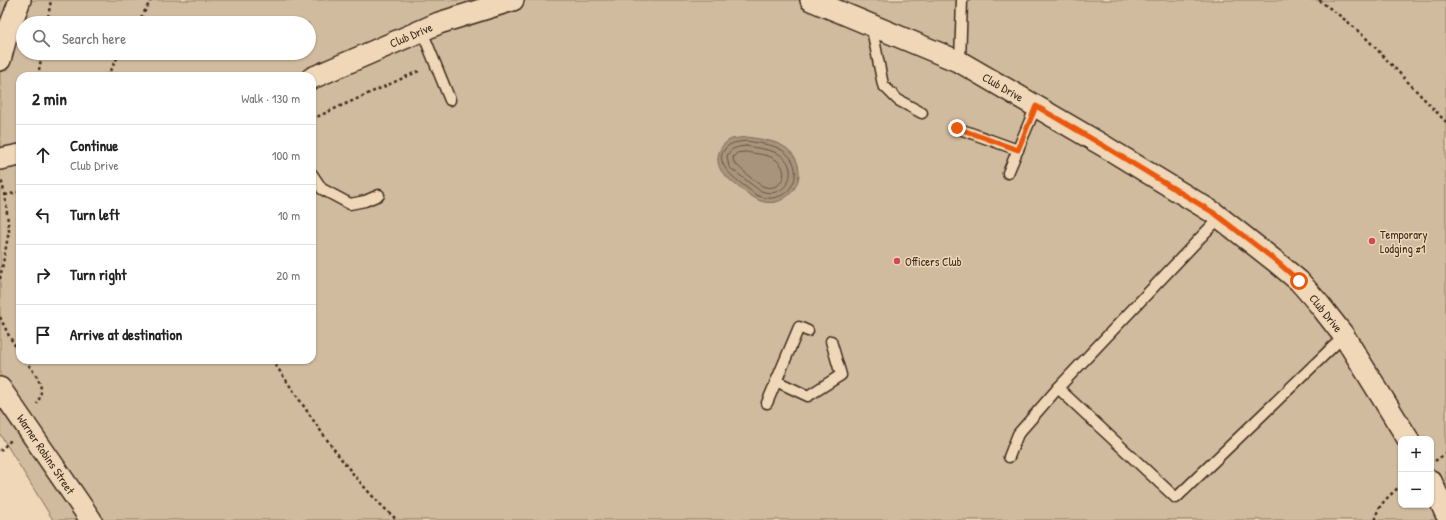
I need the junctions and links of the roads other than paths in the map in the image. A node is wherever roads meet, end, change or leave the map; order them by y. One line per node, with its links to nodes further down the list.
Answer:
1 (20, 0): 7 (street)
2 (513, 0): 6 (street, Club Drive)
3 (811, 0): 5 (street, Club Drive)
4 (962, 0): 8 (lane)
5 (871, 24): 8 (street, Club Drive); 12 (lane)
6 (422, 31): 9 (street, Club Drive); 10 (lane)
7 (0, 60)
8 (960, 62): 11 (street, Club Drive)
9 (316, 76)
10 (450, 100)
11 (1036, 106): 14 (lane); 18 (street, Club Drive)
12 (922, 113)
13 (957, 128): 14 (lane)
14 (1018, 150): 15 (lane)
15 (1008, 173)
16 (316, 180): 17 (lane)
17 (379, 195)
18 (1219, 218): 20 (street, Club Drive); 24 (lane)
19 (808, 331): 22 (lane)
20 (1344, 336): 24 (lane); 26 (street, Club Drive)
21 (831, 341): 22 (lane)
22 (776, 381): 25 (lane)
23 (0, 388): 30 (street, Warner Robins Street)
24 (1058, 388): 27 (lane)
25 (767, 403)
26 (1406, 436)
27 (1009, 457)
28 (1434, 488): 29 (street)
29 (1446, 514)
30 (91, 520)

